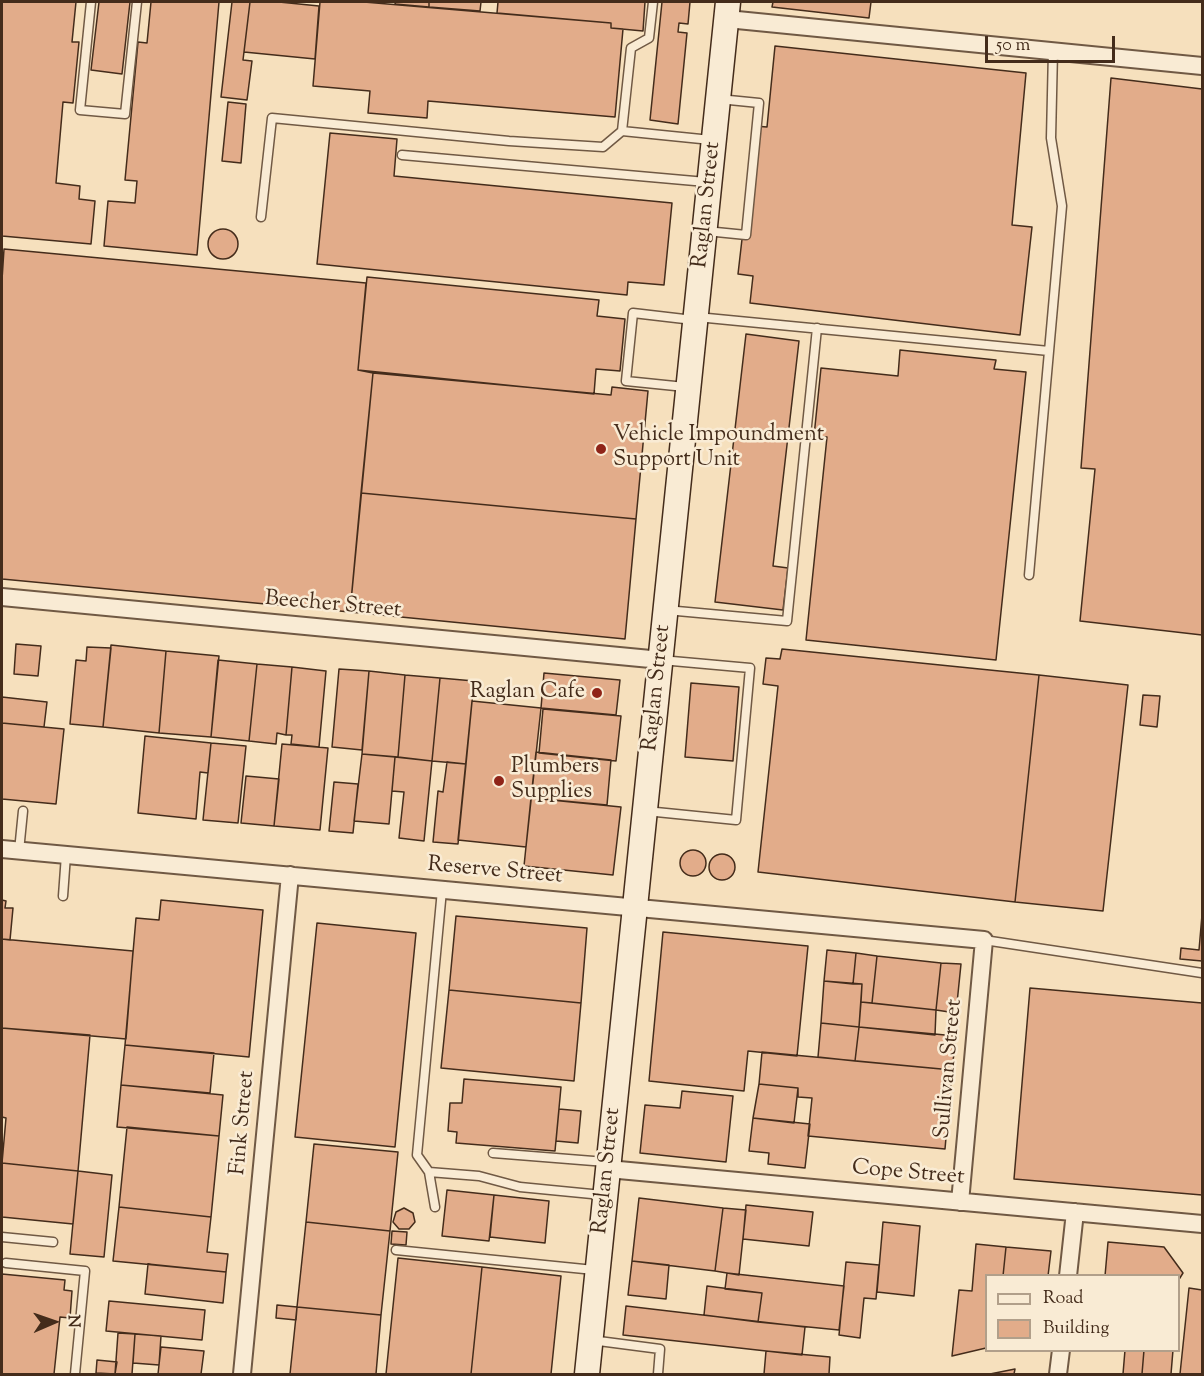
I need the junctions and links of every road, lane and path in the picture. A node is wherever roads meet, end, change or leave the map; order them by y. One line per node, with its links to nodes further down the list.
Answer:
1 (91, 2): 2 (lane)
2 (137, 2)
3 (653, 2): 8 (lane)
4 (728, 10): 5 (street); 7 (street, Raglan Street)
5 (1053, 51): 6 (street); 16 (lane)
6 (1203, 66)
7 (718, 99): 9 (street, Raglan Street); 13 (lane)
8 (621, 131): 9 (lane); 12 (lane)
9 (714, 140): 11 (street, Raglan Street)
10 (402, 155): 11 (lane)
11 (710, 182): 13 (street, Raglan Street)
12 (261, 217)
13 (705, 231): 14 (street, Raglan Street)
14 (696, 318): 15 (lane); 17 (street, Raglan Street); 17 (lane)
15 (817, 328): 16 (lane); 20 (lane)
16 (1049, 351): 18 (lane)
17 (689, 387): 20 (street, Raglan Street)
18 (1029, 574)
19 (2, 597): 21 (street, Beecher Street)
20 (666, 610): 21 (street, Raglan Street)
21 (661, 660): 23 (street, Raglan Street); 23 (lane)
22 (23, 811): 25 (lane)
23 (645, 811): 30 (street, Raglan Street)
24 (2, 849): 25 (street, Reserve Street)
25 (19, 851): 26 (street, Reserve Street)
26 (66, 855): 27 (street, Reserve Street); 29 (lane)
27 (290, 875): 28 (street, Reserve Street); 50 (street, Fink Street)
28 (442, 890): 30 (street, Reserve Street); 35 (lane)
29 (63, 896)
30 (635, 908): 31 (street, Reserve Street); 34 (street, Raglan Street)
31 (984, 940): 32 (lane); 37 (street, Sullivan Street)
32 (1203, 973)
33 (493, 1153): 34 (lane)
34 (609, 1166): 36 (street, Raglan Street); 37 (street, Cope Street)
35 (429, 1172): 36 (lane); 38 (lane)
36 (606, 1196): 45 (street, Raglan Street)
37 (960, 1202): 39 (street, Cope Street)
38 (435, 1207)
39 (1075, 1212): 40 (street, Cope Street); 46 (street)
40 (1203, 1224)
41 (2, 1237): 42 (lane)
42 (53, 1242)
43 (396, 1250): 45 (lane)
44 (6, 1263): 49 (lane)
45 (598, 1270): 47 (street, Raglan Street)
46 (1068, 1274)
47 (591, 1340): 51 (street, Raglan Street); 52 (lane)
48 (1060, 1352): 53 (street)
49 (75, 1374)
50 (242, 1374)
51 (587, 1374)
52 (658, 1374)
53 (1058, 1374)

